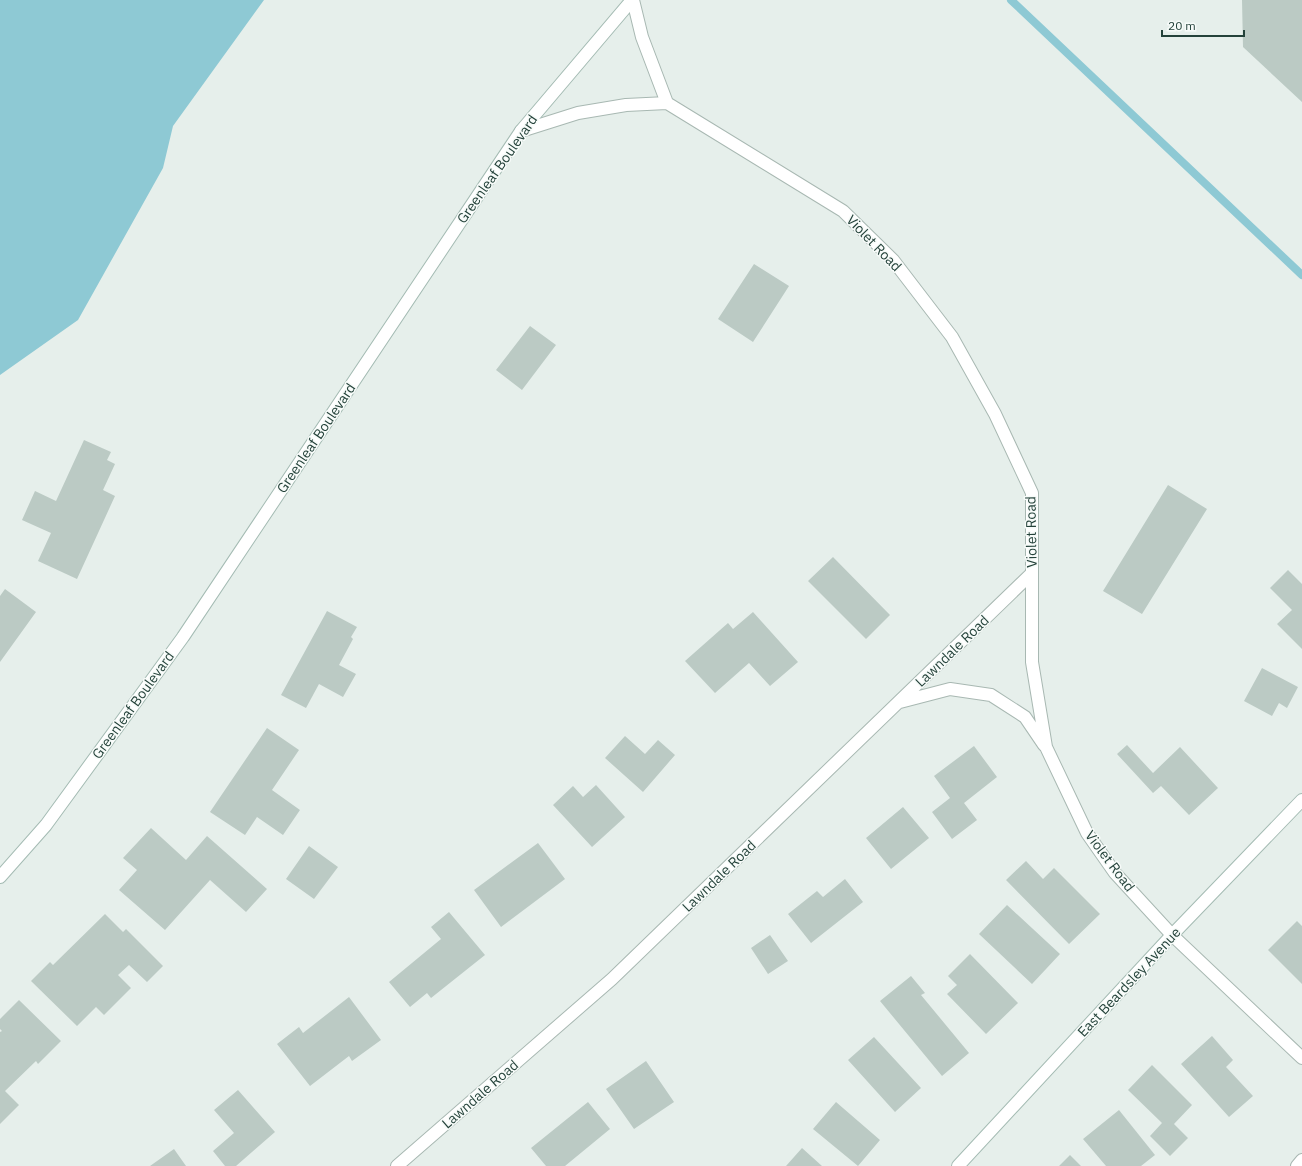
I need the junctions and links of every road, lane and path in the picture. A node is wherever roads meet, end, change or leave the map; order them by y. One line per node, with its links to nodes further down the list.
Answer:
1 (633, 0): 2 (street); 3 (street, Greenleaf Boulevard)
2 (667, 103): 3 (street); 4 (street, Violet Road)
3 (521, 131): 8 (street, Greenleaf Boulevard)
4 (1031, 574): 5 (street, Lawndale Road); 6 (street, Violet Road)
5 (899, 702): 6 (street); 12 (street, Lawndale Road)
6 (1046, 747): 9 (street, Violet Road)
7 (1302, 800): 9 (street, East Beardsley Avenue)
8 (0, 876)
9 (1172, 935): 10 (street, Violet Road); 13 (street, East Beardsley Avenue)
10 (1302, 1058)
11 (1302, 1160): 14 (street)
12 (397, 1166)
13 (958, 1166)
14 (1297, 1166)

